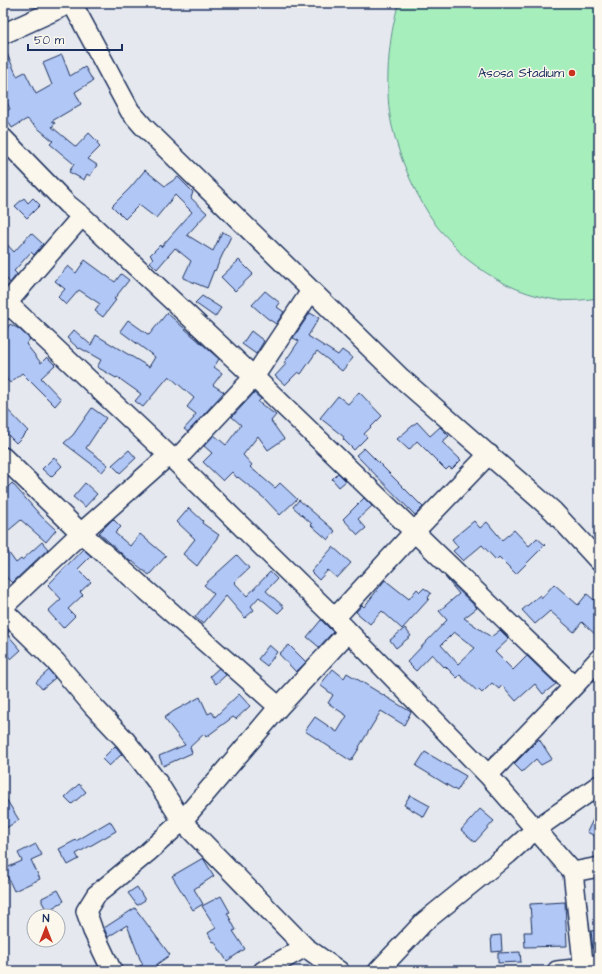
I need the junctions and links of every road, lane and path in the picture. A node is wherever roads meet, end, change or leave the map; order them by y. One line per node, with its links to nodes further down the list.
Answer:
1 (71, 3): 2 (street); 5 (street)
2 (3, 34)
3 (3, 138): 4 (street)
4 (82, 216): 6 (street); 7 (street)
5 (311, 291): 7 (street); 8 (street)
6 (4, 304): 10 (street)
7 (254, 377): 10 (street); 11 (street)
8 (489, 454): 11 (street); 13 (street)
9 (3, 457): 12 (street)
10 (172, 458): 12 (street); 14 (street)
11 (414, 531): 14 (street); 17 (street)
12 (81, 533): 18 (street); 21 (street)
13 (599, 561)
14 (335, 618): 15 (street)
15 (348, 632): 18 (street); 19 (street)
16 (599, 659): 17 (street)
17 (574, 686): 19 (street)
18 (279, 707): 21 (street)
19 (488, 775): 22 (street)
20 (599, 785): 22 (street)
21 (182, 820): 25 (street); 27 (street)
22 (536, 829): 24 (street); 30 (street)
23 (599, 867): 24 (street)
24 (573, 872): 26 (street)
25 (305, 947): 28 (street); 29 (street)
26 (589, 968): 31 (street)
27 (112, 971)
28 (264, 971)
29 (339, 971)
30 (378, 971)
31 (557, 971)

